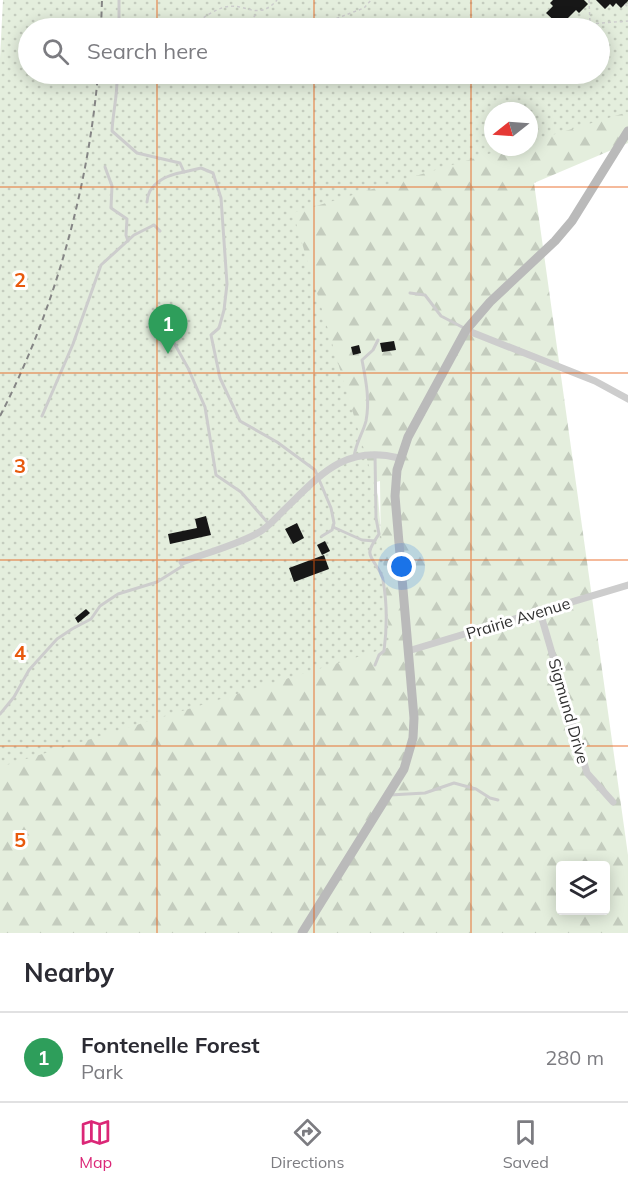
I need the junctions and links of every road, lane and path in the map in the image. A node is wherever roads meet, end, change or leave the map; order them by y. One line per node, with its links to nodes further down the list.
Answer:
1 (119, 0): 6 (lane)
2 (277, 0): 5 (path)
3 (371, 0): 9 (path)
4 (590, 0): 10 (path)
5 (258, 12): 7 (path); 8 (path)
6 (119, 18)
7 (202, 18)
8 (254, 18)
9 (338, 18)
10 (590, 18)
11 (628, 21): 12 (path)
12 (610, 23)
13 (118, 84): 16 (lane)
14 (628, 131): 22 (main road)
15 (105, 167): 19 (lane)
16 (184, 172): 17 (lane); 29 (lane)
17 (147, 202)
18 (160, 231): 19 (lane)
19 (128, 241): 25 (lane)
20 (410, 293): 22 (lane)
21 (163, 323): 30 (lane)
22 (466, 330): 24 (street); 28 (main road)
23 (378, 340): 27 (lane)
24 (628, 399)
25 (42, 416)
26 (375, 454): 27 (street); 28 (street); 33 (lane)
27 (354, 457): 29 (street)
28 (399, 458): 37 (main road)
29 (317, 478): 30 (street); 31 (lane)
30 (269, 525): 34 (street)
31 (333, 527): 32 (lane); 33 (lane)
32 (322, 536)
33 (375, 541): 38 (lane)
34 (182, 562): 39 (lane)
35 (628, 585): 36 (street, Prairie Avenue)
36 (540, 612): 37 (street, Prairie Avenue); 42 (street, Sigmund Drive)
37 (408, 651): 40 (main road)
38 (375, 664)
39 (0, 714)
40 (389, 795): 41 (lane); 43 (main road)
41 (498, 800)
42 (613, 802)
43 (302, 933)

